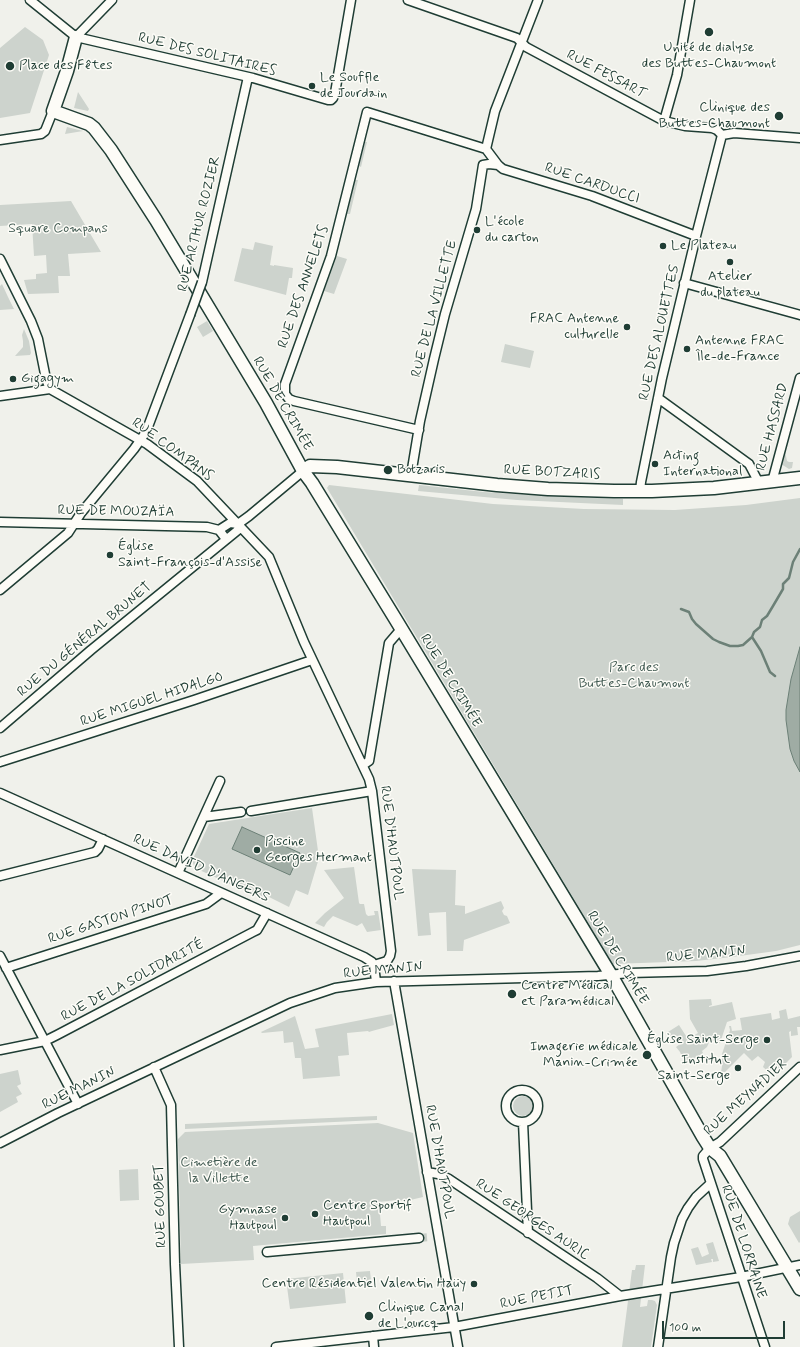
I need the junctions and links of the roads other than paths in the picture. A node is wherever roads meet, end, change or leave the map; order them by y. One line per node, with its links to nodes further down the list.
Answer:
1 (30, 0): 7 (street)
2 (112, 0): 7 (street)
3 (351, 0): 9 (street, RUE DES SOLITAIRES)
4 (408, 0): 8 (street, RUE FESSART)
5 (538, 0): 8 (street)
6 (690, 0): 11 (street)
7 (76, 37): 9 (street, RUE DES SOLITAIRES); 10 (street)
8 (522, 42): 11 (street, RUE FESSART); 15 (street)
9 (248, 77): 26 (street, RUE ARTHUR ROZIER, bridge)
10 (53, 111): 14 (street); 27 (street, RUE DE CRIMÉE)
11 (664, 121): 12 (street, RUE FESSART)
12 (722, 135): 13 (street, RUE FESSART); 17 (street, RUE DES ALOUETTES)
13 (800, 138)
14 (0, 140)
15 (486, 149): 16 (street, RUE CARDUCCI); 25 (street, RUE DES ANNELETS)
16 (498, 165): 17 (street, RUE CARDUCCI); 25 (street, RUE DE LA VILLETTE)
17 (696, 236): 19 (street, RUE DES ALOUETTES)
18 (0, 259): 22 (street)
19 (684, 283): 20 (street); 24 (street, RUE DES ALOUETTES)
20 (800, 315)
21 (800, 378): 30 (street, RUE HASSARD)
22 (50, 389): 23 (street); 26 (street, RUE COMPANS)
23 (0, 396)
24 (658, 398): 30 (street); 31 (street, RUE DES ALOUETTES)
25 (418, 430): 28 (street, RUE DE LA VILLETTE)
26 (140, 440): 33 (street, RUE ARTHUR ROZIER); 34 (street, RUE COMPANS)
27 (303, 471): 28 (street, RUE BOTZARIS); 34 (street, RUE DU GÉNÉRAL BRUNET); 38 (street, RUE DE CRIMÉE)
28 (410, 475): 31 (street, RUE BOTZARIS)
29 (800, 478): 30 (street, RUE BOTZARIS)
30 (766, 483): 31 (street, RUE BOTZARIS)
31 (640, 491)
32 (0, 522): 33 (street, RUE DE MOUZAÏA)
33 (74, 524): 35 (street, RUE DE MOUZAÏA); 37 (street, RUE ARTHUR ROZIER)
34 (238, 524): 35 (street, RUE DU GÉNÉRAL BRUNET); 36 (street, RUE DU GÉNÉRAL BRUNET); 39 (street, RUE COMPANS)
35 (219, 530): 36 (street)
36 (226, 539): 40 (street, RUE DU GÉNÉRAL BRUNET)
37 (0, 590)
38 (401, 629): 42 (street); 58 (street, RUE DE CRIMÉE)
39 (312, 660): 41 (street, RUE MIGUEL HIDALGO); 42 (street, RUE COMPANS)
40 (0, 728)
41 (0, 762)
42 (363, 765): 44 (street, RUE D'HAUTPOUL)
43 (220, 780): 48 (street)
44 (372, 790): 46 (street); 56 (street, RUE D'HAUTPOUL)
45 (0, 793): 49 (street, RUE DAVID D'ANGERS)
46 (251, 811)
47 (240, 812): 48 (street)
48 (204, 817): 50 (street)
49 (102, 839): 50 (street, RUE DAVID D'ANGERS); 51 (street)
50 (178, 873): 52 (street, RUE DAVID D'ANGERS)
51 (0, 876)
52 (221, 893): 53 (street, RUE DAVID D'ANGERS); 57 (street, RUE GASTON PINOT)
53 (267, 913): 56 (street, RUE DAVID D'ANGERS); 61 (street, RUE DE LA SOLIDARITÉ)
54 (0, 956): 57 (street)
55 (800, 956): 58 (street, RUE MANIN)
56 (374, 966): 60 (street)
57 (6, 968): 61 (street)
58 (611, 975): 59 (street, RUE MANIN); 68 (street, RUE DE CRIMÉE)
59 (394, 981): 60 (street, RUE MANIN); 69 (street, RUE D'HAUTPOUL)
60 (376, 982): 63 (street, RUE MANIN)
61 (45, 1041): 62 (street, RUE DE LA SOLIDARITÉ); 65 (street)
62 (0, 1050)
63 (154, 1067): 65 (street, RUE MANIN); 82 (street, RUE GOUBET)
64 (800, 1067): 68 (street, RUE MEYNADIER)
65 (78, 1104): 67 (street, RUE MANIN)
66 (523, 1122): 71 (street)
67 (0, 1143)
68 (710, 1148): 70 (street, RUE DE LORRAINE); 75 (street, RUE DE CRIMÉE)
69 (427, 1172): 71 (street, RUE GEORGES AURIC); 80 (street, RUE D'HAUTPOUL)
70 (710, 1184): 76 (street, RUE DE LORRAINE); 77 (street)
71 (528, 1233): 79 (street, RUE GEORGES AURIC)
72 (419, 1238): 73 (street)
73 (267, 1252)
74 (800, 1265): 75 (street, RUE PETIT)
75 (787, 1268): 76 (street, RUE PETIT); 78 (street, RUE DE CRIMÉE)
76 (741, 1277): 77 (street, RUE PETIT); 87 (street, RUE DE LORRAINE)
77 (666, 1289): 79 (street, RUE PETIT); 86 (street)
78 (800, 1289)
79 (620, 1296): 80 (street, RUE PETIT)
80 (454, 1327): 81 (street, RUE PETIT); 85 (street, RUE D'HAUTPOUL)
81 (372, 1336): 83 (street, RUE PETIT); 84 (street)
82 (179, 1347)
83 (276, 1347)
84 (374, 1347)
85 (458, 1347)
86 (658, 1347)
87 (765, 1347)

